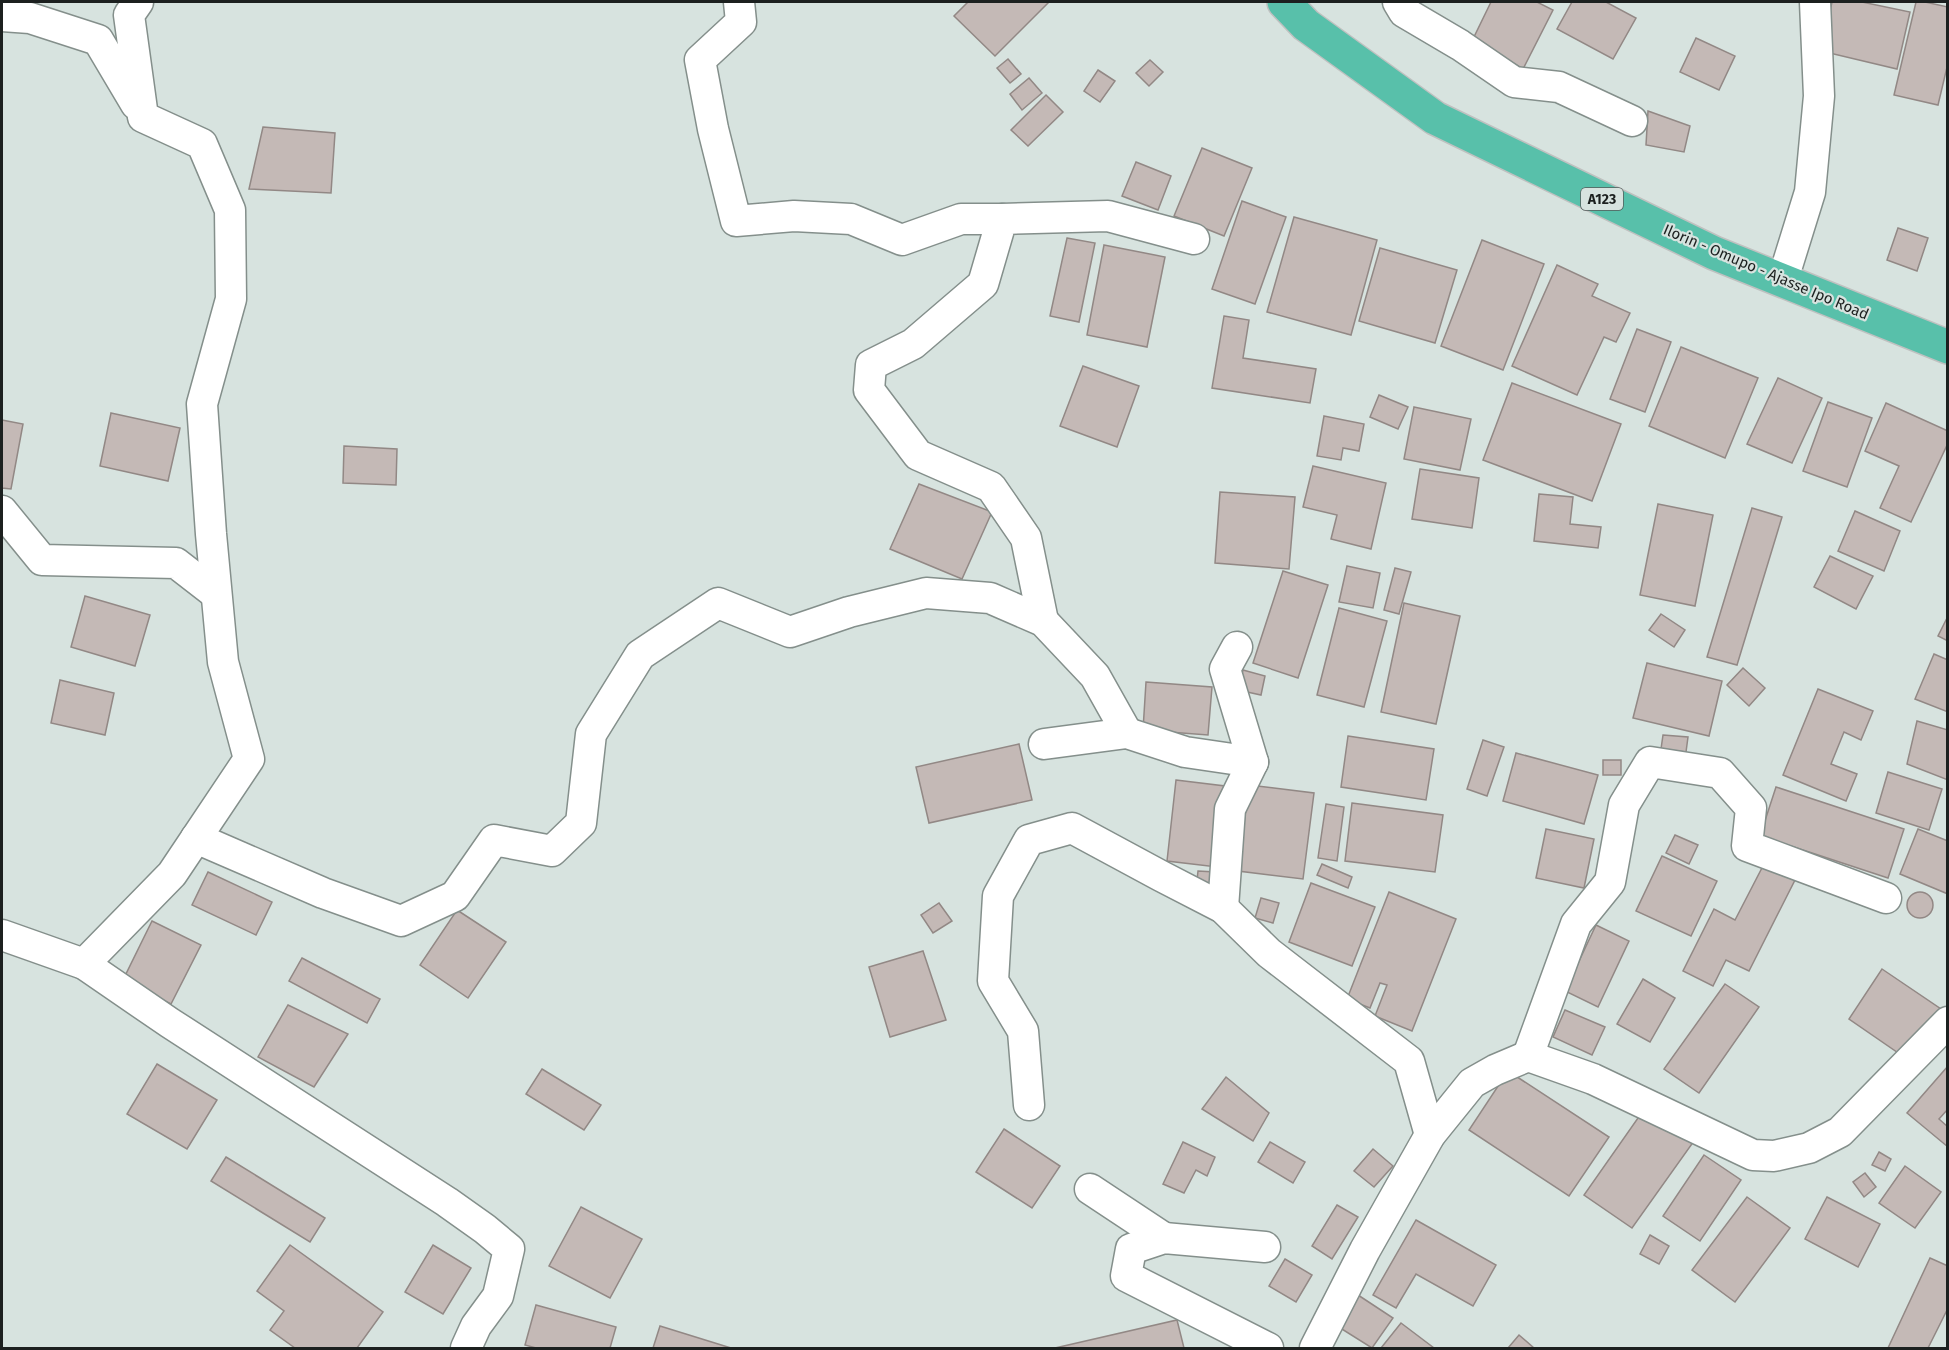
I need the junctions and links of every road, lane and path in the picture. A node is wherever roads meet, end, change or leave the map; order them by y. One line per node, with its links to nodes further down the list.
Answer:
1 (138, 2): 7 (street)
2 (739, 2): 9 (street)
3 (1284, 2): 11 (highway, Ilorin - Omupo - Ajasse Ipo Road / A123)
4 (1398, 2): 8 (street)
5 (1815, 2): 11 (street)
6 (2, 16): 7 (street)
7 (143, 117): 14 (street)
8 (1632, 122)
9 (1002, 219): 10 (street); 15 (street)
10 (1194, 239)
11 (1783, 279): 12 (highway, Ilorin - Omupo - Ajasse Ipo Road / A123)
12 (1947, 347)
13 (2, 511): 14 (street)
14 (216, 594): 20 (street)
15 (1044, 621): 17 (street); 20 (street)
16 (1237, 647): 19 (street)
17 (1127, 733): 18 (street); 19 (street)
18 (1044, 744)
19 (1253, 762): 22 (street)
20 (196, 838): 24 (street)
21 (1886, 898): 26 (street)
22 (1223, 908): 27 (street); 28 (street)
23 (2, 935): 24 (street)
24 (84, 964): 32 (street)
25 (1947, 1022): 26 (street)
26 (1528, 1056): 28 (street)
27 (1029, 1105)
28 (1430, 1135): 34 (street)
29 (1090, 1189): 30 (street)
30 (1164, 1238): 31 (street); 33 (street)
31 (1265, 1247)
32 (466, 1348)
33 (1268, 1348)
34 (1315, 1348)

